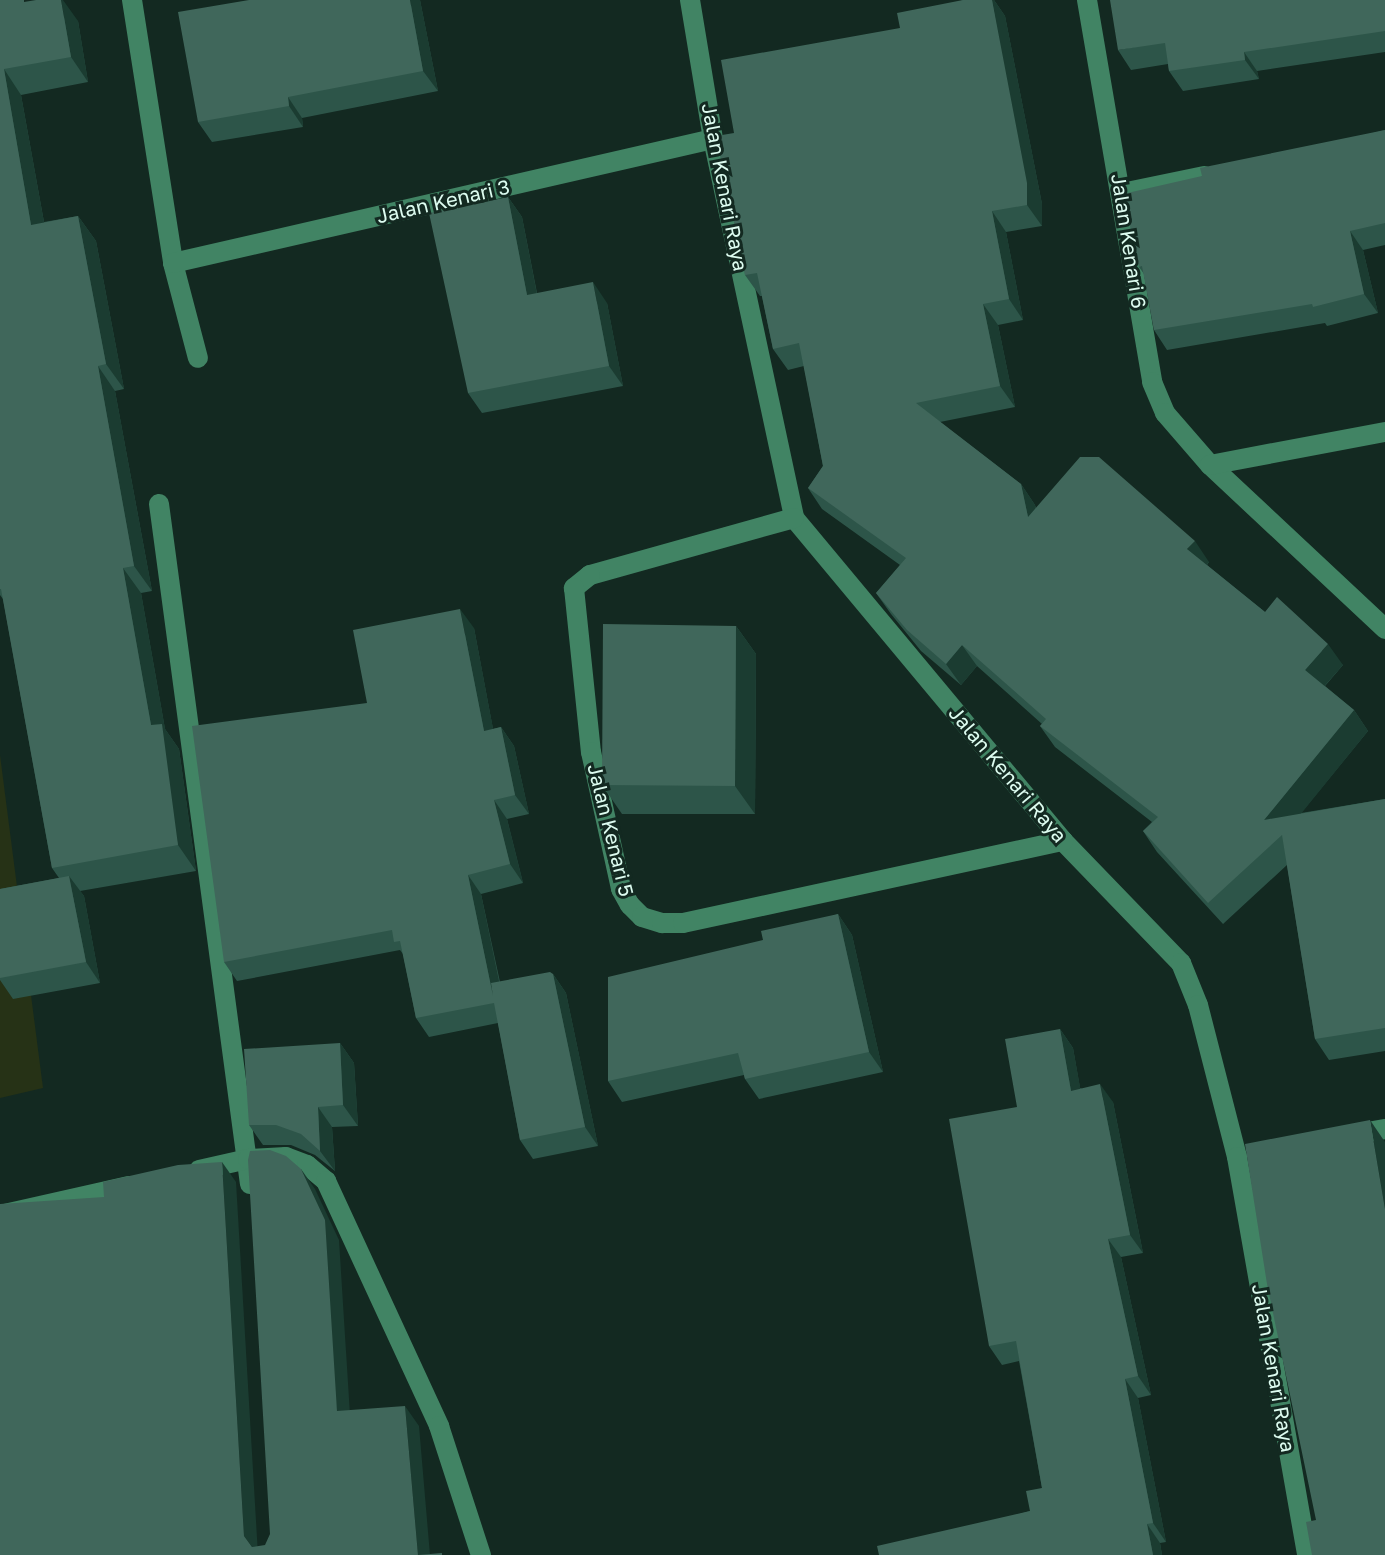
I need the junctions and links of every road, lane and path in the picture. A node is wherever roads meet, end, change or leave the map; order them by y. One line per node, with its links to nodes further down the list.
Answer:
1 (132, 0): 7 (street)
2 (690, 0): 4 (street, Jalan Kenari Raya)
3 (1087, 0): 6 (street, Jalan Kenari 6)
4 (713, 139): 7 (street, Jalan Kenari 3); 12 (street, Jalan Kenari Raya)
5 (1230, 171): 6 (street)
6 (1122, 193): 10 (street, Jalan Kenari 6)
7 (173, 263): 8 (street)
8 (198, 358)
9 (1385, 432): 10 (street)
10 (1210, 465): 13 (street, Jalan Kenari 6)
11 (159, 504): 17 (street)
12 (794, 518): 14 (street, Jalan Kenari Raya); 14 (street, Jalan Kenari 5)
13 (1385, 629)
14 (1063, 841): 23 (street, Jalan Kenari Raya)
15 (1385, 1129): 16 (street)
16 (1326, 1140)
17 (248, 1159): 18 (street); 20 (street); 22 (street)
18 (186, 1173)
19 (155, 1180): 21 (street)
20 (251, 1207)
21 (0, 1215)
22 (481, 1555)
23 (1307, 1555)

